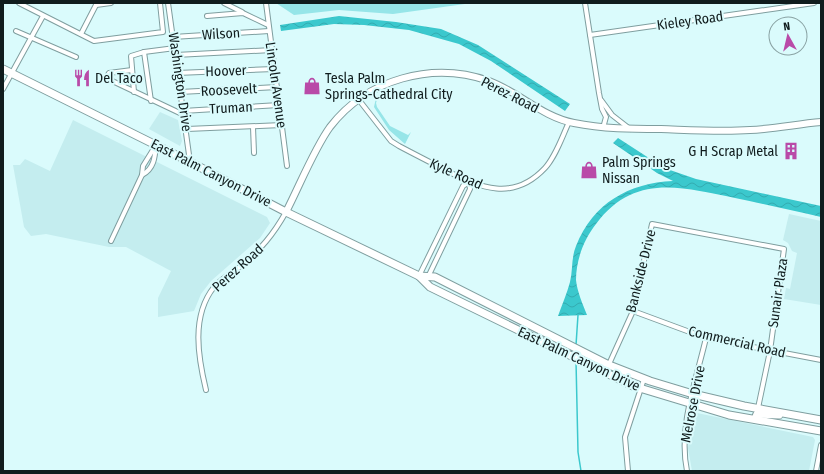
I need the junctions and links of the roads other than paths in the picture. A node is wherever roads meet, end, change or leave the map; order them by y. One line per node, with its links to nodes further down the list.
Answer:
1 (20, 3): 11 (street)
2 (111, 3): 9 (street)
3 (160, 3): 16 (street)
4 (168, 3): 18 (street, Washington Drive)
5 (224, 3): 10 (street)
6 (266, 3): 13 (street, Lincoln Avenue)
7 (585, 3): 17 (street)
8 (814, 3): 17 (street, Kieley Road)
9 (97, 4): 16 (street)
10 (243, 13): 12 (street); 13 (street)
11 (43, 16): 16 (street); 19 (street)
12 (207, 16)
13 (268, 25): 15 (street, Lincoln Avenue)
14 (16, 31): 19 (street)
15 (269, 31): 18 (street, Wilson); 21 (street, Lincoln Avenue)
16 (81, 34)
17 (590, 35): 34 (street)
18 (173, 37): 20 (street, Washington Drive)
19 (31, 38): 24 (street); 28 (street)
20 (175, 48): 22 (street); 23 (street, Washington Drive)
21 (272, 50): 23 (street); 26 (street, Lincoln Avenue)
22 (144, 52): 27 (street); 36 (street)
23 (176, 56): 29 (street, Washington Drive)
24 (76, 57)
25 (3, 69): 28 (main road, East Palm Canyon Drive)
26 (274, 69): 29 (street, Hoover); 30 (street, Lincoln Avenue)
27 (132, 70): 32 (street); 32 (street)
28 (12, 73): 31 (street); 46 (main road, East Palm Canyon Drive)
29 (177, 73): 33 (street, Washington Drive)
30 (277, 87): 33 (street, Roosevelt); 37 (street, Lincoln Avenue)
31 (3, 89)
32 (134, 92): 36 (street)
33 (180, 92): 38 (street, Washington Drive)
34 (600, 98): 43 (street); 45 (street)
35 (359, 100): 39 (main road, Perez Road); 51 (street, Kyle Road); 52 (main road, Perez Road)
36 (151, 101): 38 (street)
37 (279, 105): 38 (street, Truman); 41 (street, Lincoln Avenue)
38 (184, 113): 44 (street, Washington Drive)
39 (569, 122): 43 (main road, Perez Road); 51 (street, Kyle Road)
40 (821, 122): 45 (main road, Perez Road)
41 (282, 125): 42 (street); 49 (street, Lincoln Avenue)
42 (253, 126): 44 (street); 47 (street)
43 (603, 128): 45 (main road, Perez Road)
44 (187, 129): 48 (street, Washington Drive)
45 (630, 129)
46 (156, 145): 48 (main road, East Palm Canyon Drive); 50 (street); 50 (street)
47 (254, 153)
48 (190, 162): 52 (main road, East Palm Canyon Drive)
49 (287, 166)
50 (142, 175): 53 (street)
51 (469, 182): 55 (street); 56 (street)
52 (286, 212): 55 (main road, East Palm Canyon Drive); 65 (street, Perez Road)
53 (111, 241)
54 (784, 249): 57 (street, Bankside Drive); 59 (street, Sunair Plaza)
55 (419, 276): 56 (main road, East Palm Canyon Drive)
56 (426, 279): 61 (main road, East Palm Canyon Drive); 62 (main road, East Palm Canyon Drive)
57 (632, 311): 58 (street, Commercial Road); 61 (street, Bankside Drive)
58 (706, 338): 59 (street, Commercial Road); 66 (street, Melrose Drive)
59 (770, 351): 60 (street, Commercial Road); 68 (street, Sunair Plaza)
60 (821, 360)
61 (609, 364): 62 (street, Bankside Drive); 63 (main road, East Palm Canyon Drive)
62 (605, 374): 64 (main road, East Palm Canyon Drive)
63 (644, 379): 64 (street); 66 (main road, East Palm Canyon Drive)
64 (639, 388): 67 (main road, East Palm Canyon Drive); 74 (street)
65 (206, 390)
66 (693, 394): 67 (street, Melrose Drive); 68 (main road, East Palm Canyon Drive)
67 (690, 405): 70 (main road, East Palm Canyon Drive); 75 (street, Melrose Drive)
68 (758, 408): 69 (main road, East Palm Canyon Drive)
69 (783, 413): 70 (main road); 71 (main road, East Palm Canyon Drive)
70 (755, 419): 72 (main road, East Palm Canyon Drive)
71 (821, 420)
72 (821, 431)
73 (821, 445): 76 (street)
74 (628, 471)
75 (687, 471)
76 (816, 471)

